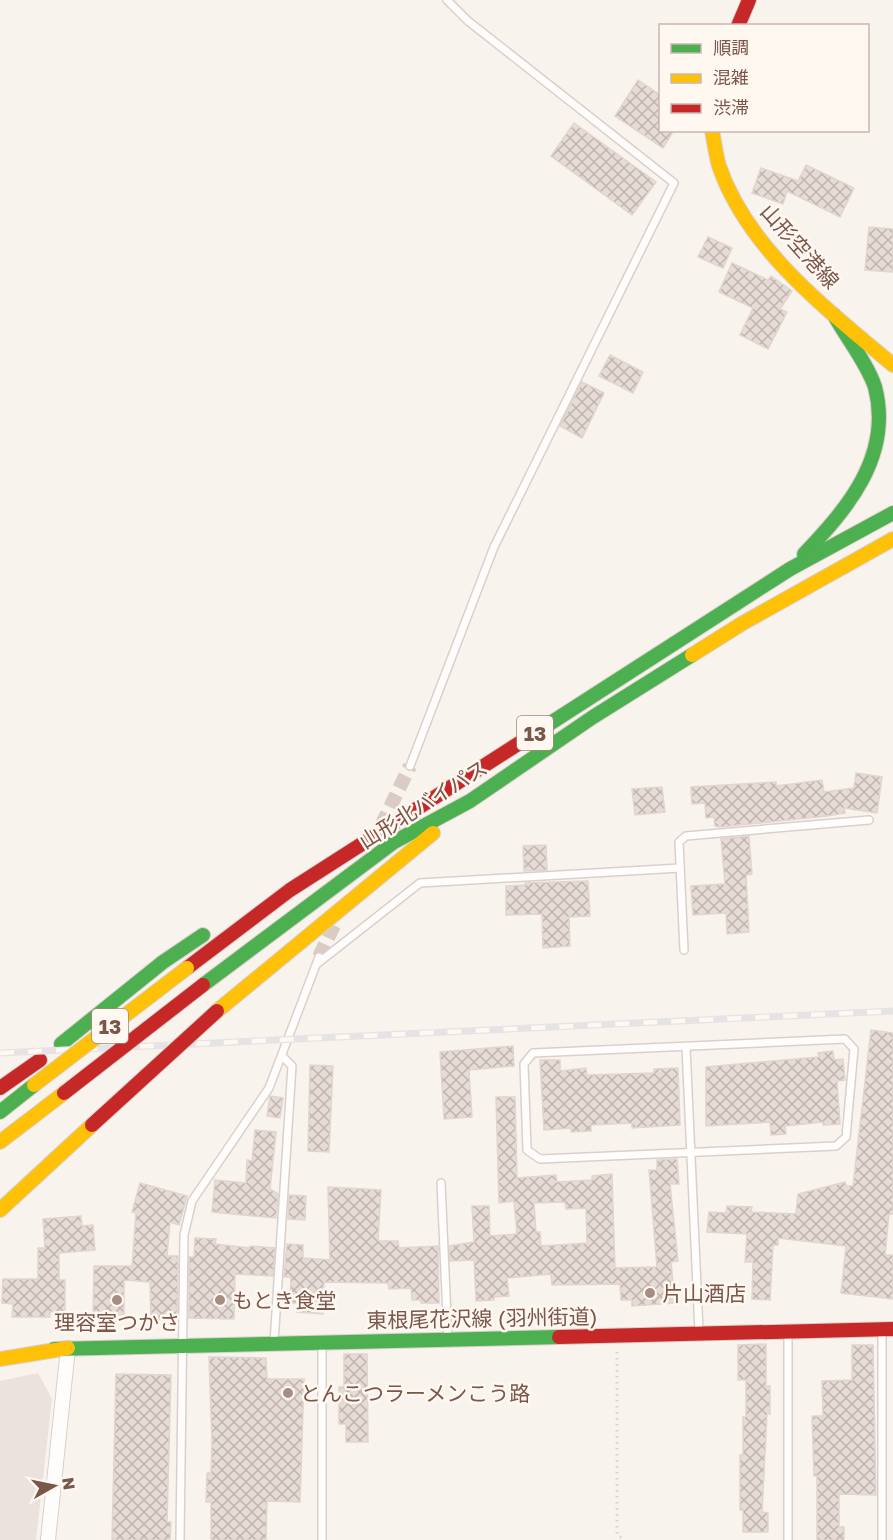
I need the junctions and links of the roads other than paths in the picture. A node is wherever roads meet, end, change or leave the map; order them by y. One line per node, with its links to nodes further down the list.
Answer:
1 (447, 0): 10 (lane)
2 (750, 0): 3 (main road)
3 (739, 24)
4 (712, 132): 5 (main road, 山形空港線)
5 (834, 315): 6 (main road, 山形空港線); 9 (main road)
6 (893, 365)
7 (893, 513): 9 (main road, 山形北バイパス / 13)
8 (893, 539): 12 (main road, 山形北バイパス / 13)
9 (790, 569): 11 (main road, 山形北バイパス / 13)
10 (410, 766)
11 (457, 783): 14 (main road); 23 (main road, 山形北バイパス / 13, bridge)
12 (470, 801): 24 (main road, 山形北バイパス / 13, bridge); 27 (main road, bridge)
13 (868, 820): 16 (lane)
14 (336, 844)
15 (307, 862): 17 (main road)
16 (680, 868): 19 (lane); 21 (lane)
17 (259, 896)
18 (211, 929): 22 (main road)
19 (684, 950)
20 (686, 1047): 25 (lane); 25 (lane); 25 (lane)
21 (282, 1056): 33 (lane); 34 (lane)
22 (0, 1088)
23 (0, 1112)
24 (0, 1142)
25 (690, 1152): 30 (lane)
26 (441, 1183): 31 (lane)
27 (0, 1210)
28 (888, 1329): 29 (main road, 東根尾花沢線 (羽州街道)); 42 (lane)
29 (788, 1331): 30 (main road, 東根尾花沢線 (羽州街道)); 41 (lane)
30 (699, 1333): 31 (main road, 東根尾花沢線 (羽州街道))
31 (448, 1340): 32 (main road, 東根尾花沢線 (羽州街道))
32 (322, 1342): 33 (main road, 東根尾花沢線 (羽州街道)); 40 (lane)
33 (274, 1343): 34 (main road, 東根尾花沢線 (羽州街道))
34 (182, 1346): 35 (main road, 東根尾花沢線 (羽州街道)); 39 (lane)
35 (68, 1348): 36 (main road, 東根尾花沢線 (羽州街道)); 37 (main road); 38 (street)
36 (0, 1350)
37 (0, 1359)
38 (48, 1540)
39 (180, 1540)
40 (322, 1540)
41 (788, 1540)
42 (882, 1540)

